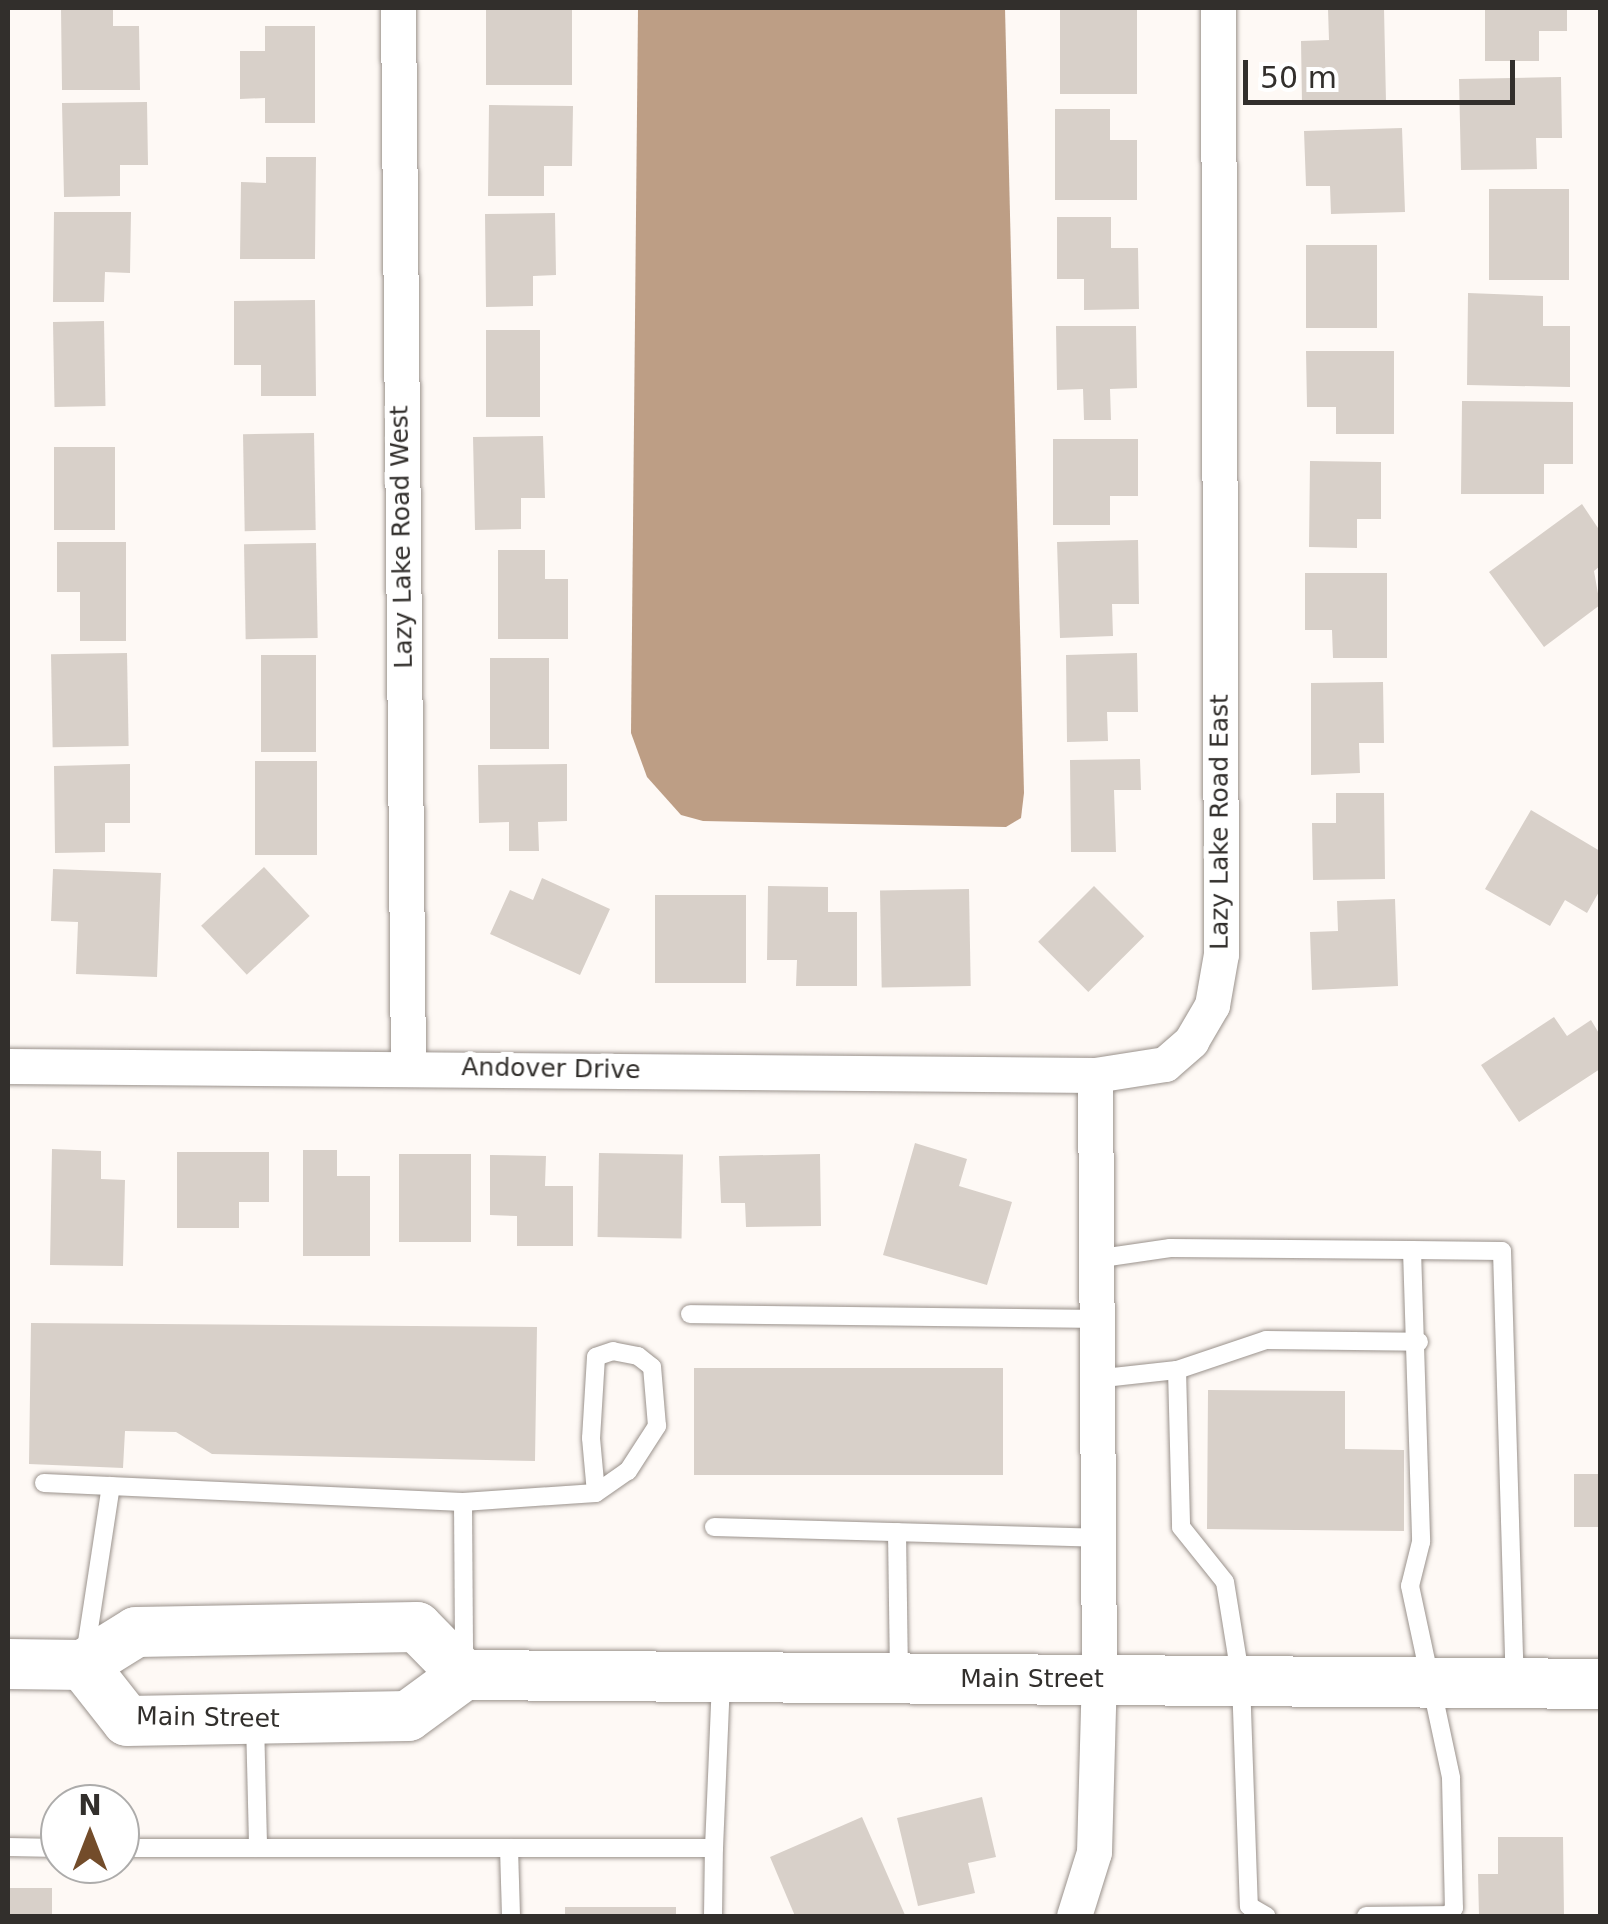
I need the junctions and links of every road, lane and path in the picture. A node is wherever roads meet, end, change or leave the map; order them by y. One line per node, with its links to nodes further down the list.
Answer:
1 (398, 8): 4 (street, Lazy Lake Road West)
2 (1218, 8): 5 (street, Lazy Lake Road East)
3 (8, 1066): 4 (street, Andover Drive)
4 (408, 1067): 5 (street, Andover Drive)
5 (1095, 1075): 7 (street)
6 (1412, 1250): 7 (lane); 10 (lane); 28 (lane)
7 (1095, 1258): 9 (street)
8 (690, 1314): 9 (lane)
9 (1094, 1319): 12 (street)
10 (1418, 1342): 11 (lane); 27 (lane)
11 (1177, 1370): 12 (lane); 26 (lane)
12 (1095, 1379): 19 (street)
13 (44, 1483): 14 (lane)
14 (111, 1486): 16 (lane); 21 (lane)
15 (596, 1493): 15 (lane); 16 (lane)
16 (463, 1502): 22 (lane)
17 (714, 1527): 18 (lane)
18 (897, 1532): 19 (lane); 25 (lane)
19 (1097, 1538): 23 (street)
20 (8, 1664): 21 (main road)
21 (83, 1665): 22 (main road); 30 (main road, Main Street)
22 (464, 1674): 24 (main road, Main Street); 30 (main road, Main Street)
23 (1099, 1678): 25 (main road, Main Street); 26 (main road, Main Street); 39 (street)
24 (721, 1680): 25 (main road, Main Street); 36 (lane)
25 (899, 1680)
26 (1241, 1681): 27 (main road, Main Street); 40 (lane)
27 (1428, 1683): 28 (main road, Main Street); 41 (lane)
28 (1516, 1683): 29 (main road, Main Street)
29 (1600, 1684)
30 (255, 1720): 34 (lane)
31 (8, 1848): 32 (lane)
32 (40, 1848)
33 (140, 1848): 34 (lane)
34 (258, 1848): 35 (lane)
35 (509, 1848): 36 (lane); 37 (lane)
36 (714, 1848): 38 (lane)
37 (510, 1916)
38 (713, 1916)
39 (1074, 1916)
40 (1266, 1916)
41 (1366, 1916)

